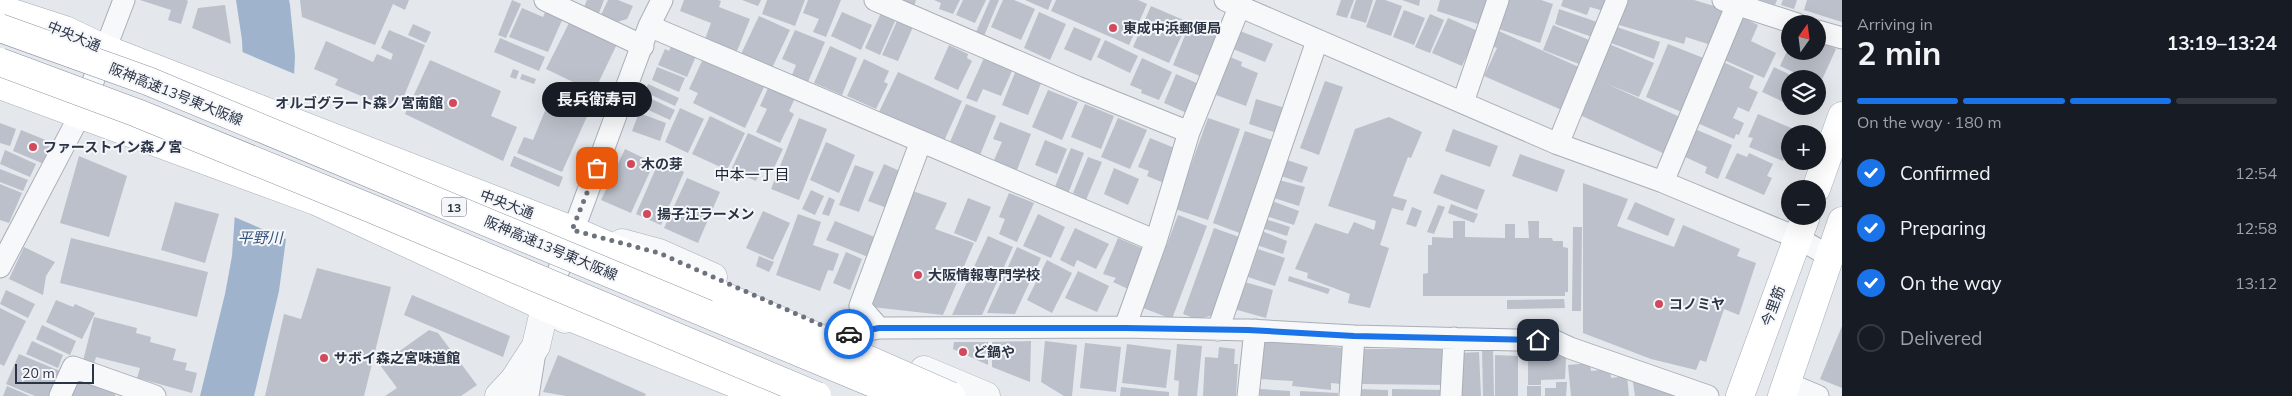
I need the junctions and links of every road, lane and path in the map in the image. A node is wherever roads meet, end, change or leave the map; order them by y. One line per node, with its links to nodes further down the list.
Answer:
1 (124, 0): 17 (street)
2 (545, 0): 16 (street)
3 (662, 0): 11 (street)
4 (875, 0): 23 (street)
5 (1498, 0): 20 (street)
6 (1618, 0): 25 (street)
7 (1236, 2): 15 (street); 23 (street)
8 (1730, 2): 10 (street); 27 (street)
9 (0, 8): 17 (main road, 中央大通)
10 (1781, 19)
11 (650, 26): 16 (street); 24 (street)
12 (0, 28): 52 (main road, 阪神高速13号東大阪線 / 13, bridge)
13 (1826, 33): 14 (street)
14 (1842, 38)
15 (1317, 41): 20 (street); 38 (street)
16 (643, 46): 30 (street)
17 (105, 49): 21 (street); 30 (main road, 中央大通)
18 (0, 62): 51 (main road, 13, bridge)
19 (0, 85): 21 (main road)
20 (1463, 102): 25 (street)
21 (81, 113): 31 (street); 35 (main road)
22 (1842, 116): 26 (main road)
23 (1189, 132): 32 (street)
24 (921, 141): 32 (street); 36 (street)
25 (1558, 144): 27 (street)
26 (1819, 180)
27 (1663, 182): 29 (street)
28 (1842, 221): 33 (main road)
29 (1802, 227): 33 (street); 59 (main road, 今里筋)
30 (572, 230): 35 (street); 40 (street); 53 (main road, 中央大通, bridge)
31 (9, 231): 34 (street)
32 (1156, 241): 37 (street)
33 (1836, 258): 44 (main road)
34 (0, 267)
35 (545, 307): 43 (street); 49 (street); 50 (main road)
36 (879, 328): 37 (street); 40 (street)
37 (1125, 328): 38 (street)
38 (1218, 330): 39 (street)
39 (1254, 330): 41 (street); 55 (street)
40 (844, 335): 54 (street)
41 (1354, 336): 42 (street); 56 (street)
42 (1454, 338): 57 (street); 58 (street)
43 (536, 346): 47 (street); 48 (street)
44 (1785, 390): 60 (street)
45 (60, 396): 46 (street)
46 (155, 396)
47 (499, 396)
48 (528, 396)
49 (729, 396)
50 (766, 396)
51 (817, 396)
52 (904, 396)
53 (951, 396)
54 (986, 396)
55 (1248, 396)
56 (1350, 396)
57 (1451, 396)
58 (1708, 396)
59 (1740, 396)
60 (1818, 396)

